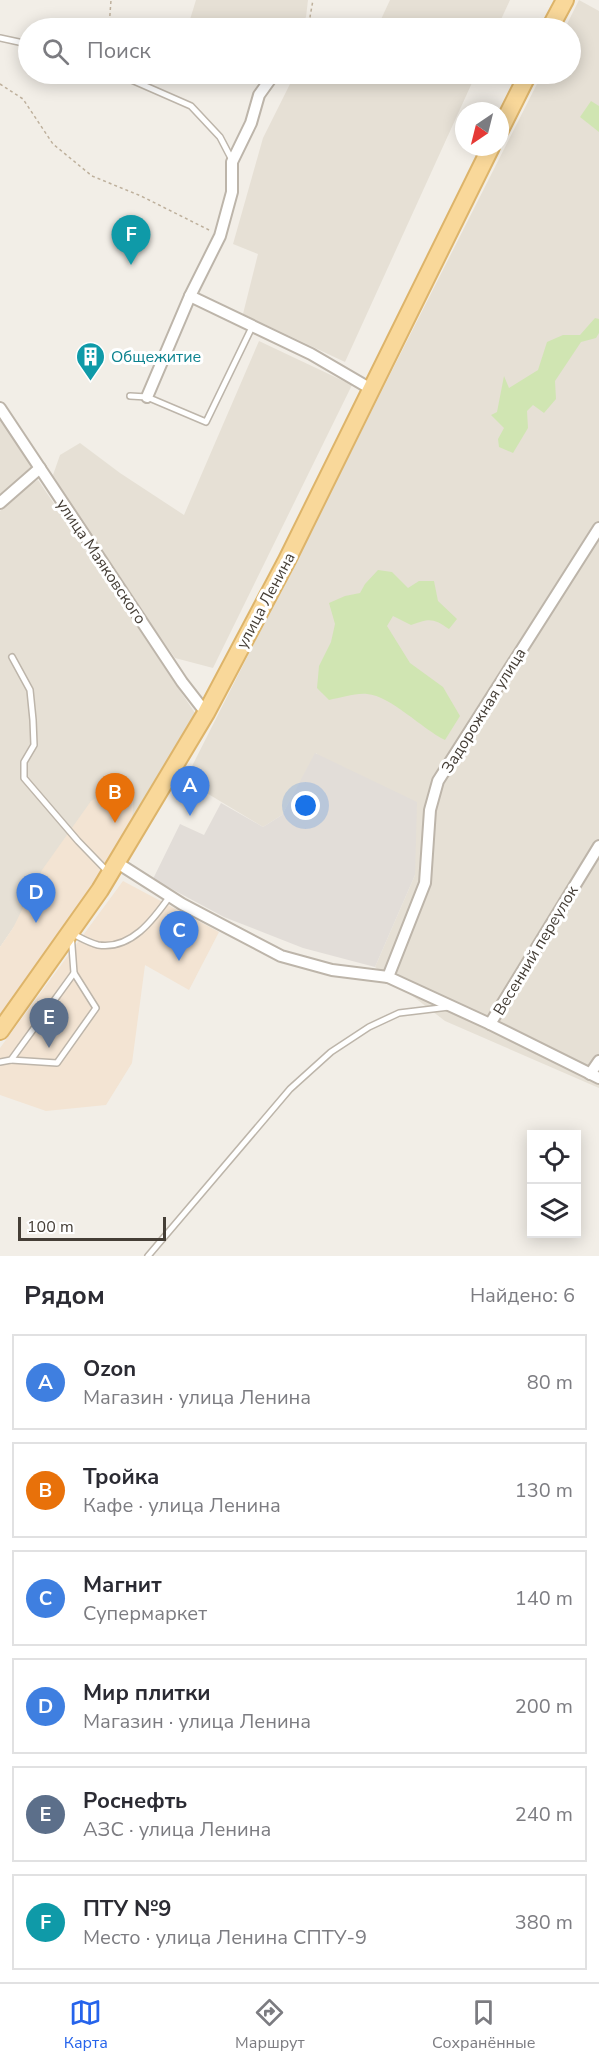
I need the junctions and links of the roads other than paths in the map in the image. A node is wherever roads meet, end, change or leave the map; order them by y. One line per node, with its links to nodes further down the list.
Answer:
1 (565, 0): 2 (main road)
2 (555, 18)
3 (0, 38): 4 (lane)
4 (18, 42)
5 (141, 84): 10 (lane)
6 (267, 84): 10 (street)
7 (523, 84): 8 (main road)
8 (509, 112)
9 (487, 156): 13 (main road, улица Ленина)
10 (232, 162): 11 (street)
11 (190, 296): 12 (street); 15 (street)
12 (253, 326): 13 (street); 15 (lane)
13 (371, 389): 21 (main road, улица Ленина)
14 (130, 396): 15 (lane)
15 (147, 397)
16 (0, 408): 17 (street, улица Маяковского)
17 (40, 468): 18 (street); 21 (street, улица Маяковского)
18 (0, 502)
19 (599, 528): 27 (street, Задорожная улица)
20 (12, 657): 23 (lane)
21 (206, 712): 23 (main road, улица Ленина)
22 (599, 846): 29 (street, Весенний переулок)
23 (112, 868): 24 (street); 25 (main road, улица Ленина)
24 (170, 896): 25 (lane); 27 (street)
25 (71, 933): 26 (lane); 30 (main road, улица Ленина)
26 (74, 973): 31 (lane); 31 (lane)
27 (388, 977): 28 (street)
28 (453, 1007): 29 (street); 35 (lane)
29 (490, 1024): 34 (street)
30 (0, 1031)
31 (11, 1060): 33 (lane)
32 (599, 1061): 34 (street)
33 (0, 1062)
34 (594, 1076)
35 (148, 1256)

